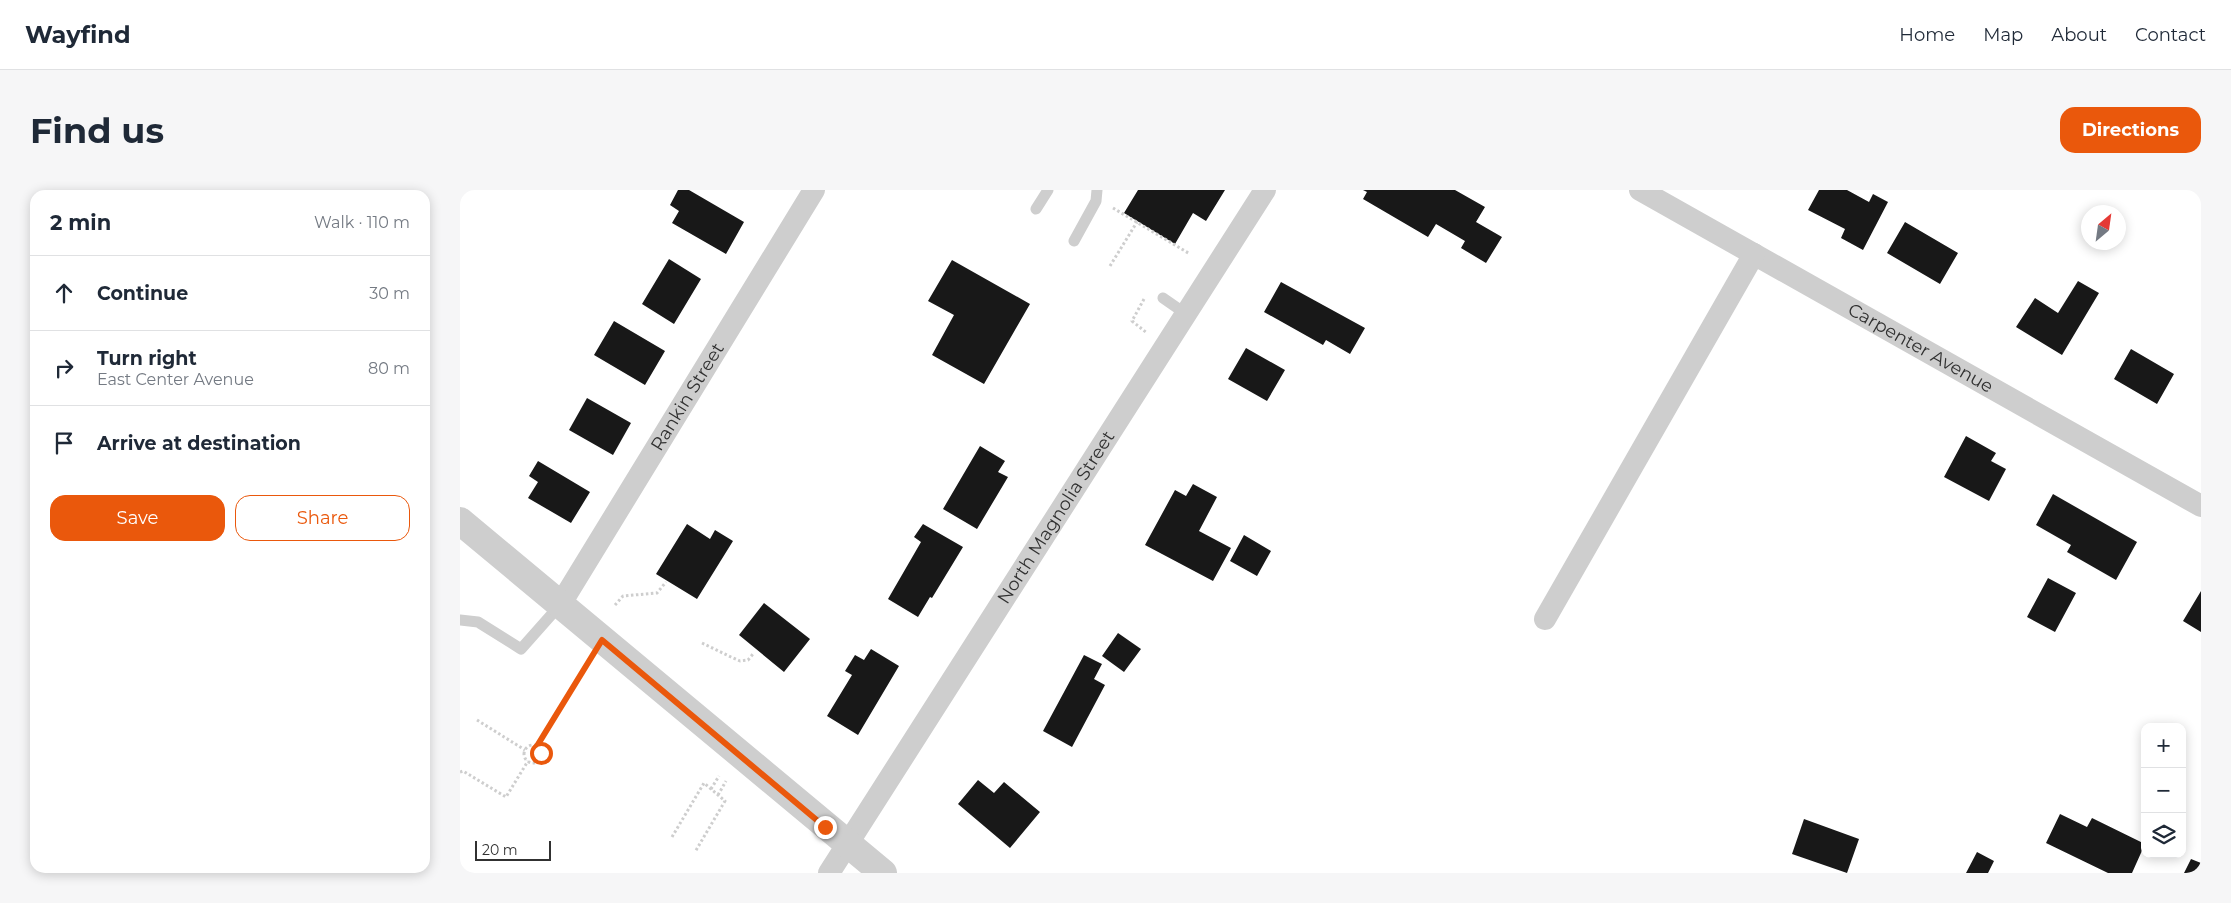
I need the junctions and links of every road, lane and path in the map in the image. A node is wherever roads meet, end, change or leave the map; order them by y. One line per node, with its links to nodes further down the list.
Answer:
1 (814, 190): 20 (street, Rankin Street)
2 (1048, 190): 7 (lane)
3 (1097, 190): 9 (lane)
4 (1265, 190): 15 (street, North Magnolia Street)
5 (1640, 190): 11 (street, Carpenter Avenue)
6 (1107, 204): 8 (path)
7 (1036, 209)
8 (1137, 222): 10 (path); 12 (path)
9 (1074, 241)
10 (1190, 254)
11 (1754, 254): 17 (street, Carpenter Avenue); 22 (street)
12 (1110, 266)
13 (1145, 298): 16 (path)
14 (1163, 298): 15 (lane)
15 (1186, 314): 16 (street, North Magnolia Street)
16 (1166, 345): 37 (street, North Magnolia Street)
17 (2201, 506)
18 (460, 521): 20 (street)
19 (666, 582): 21 (path)
20 (560, 605): 23 (lane); 24 (street)
21 (615, 605)
22 (1545, 619)
23 (460, 620)
24 (602, 640): 28 (path); 37 (street)
25 (702, 643): 26 (path)
26 (753, 654)
27 (477, 720): 29 (path)
28 (537, 746): 29 (path); 30 (path)
29 (525, 750): 30 (path)
30 (528, 761): 31 (path)
31 (460, 772)
32 (719, 776): 34 (path)
33 (726, 781): 35 (path)
34 (711, 789): 35 (path); 36 (path)
35 (718, 795): 38 (path)
36 (672, 837)
37 (847, 844): 39 (street, North Magnolia Street); 40 (street)
38 (695, 852)
39 (829, 873)
40 (883, 873)

